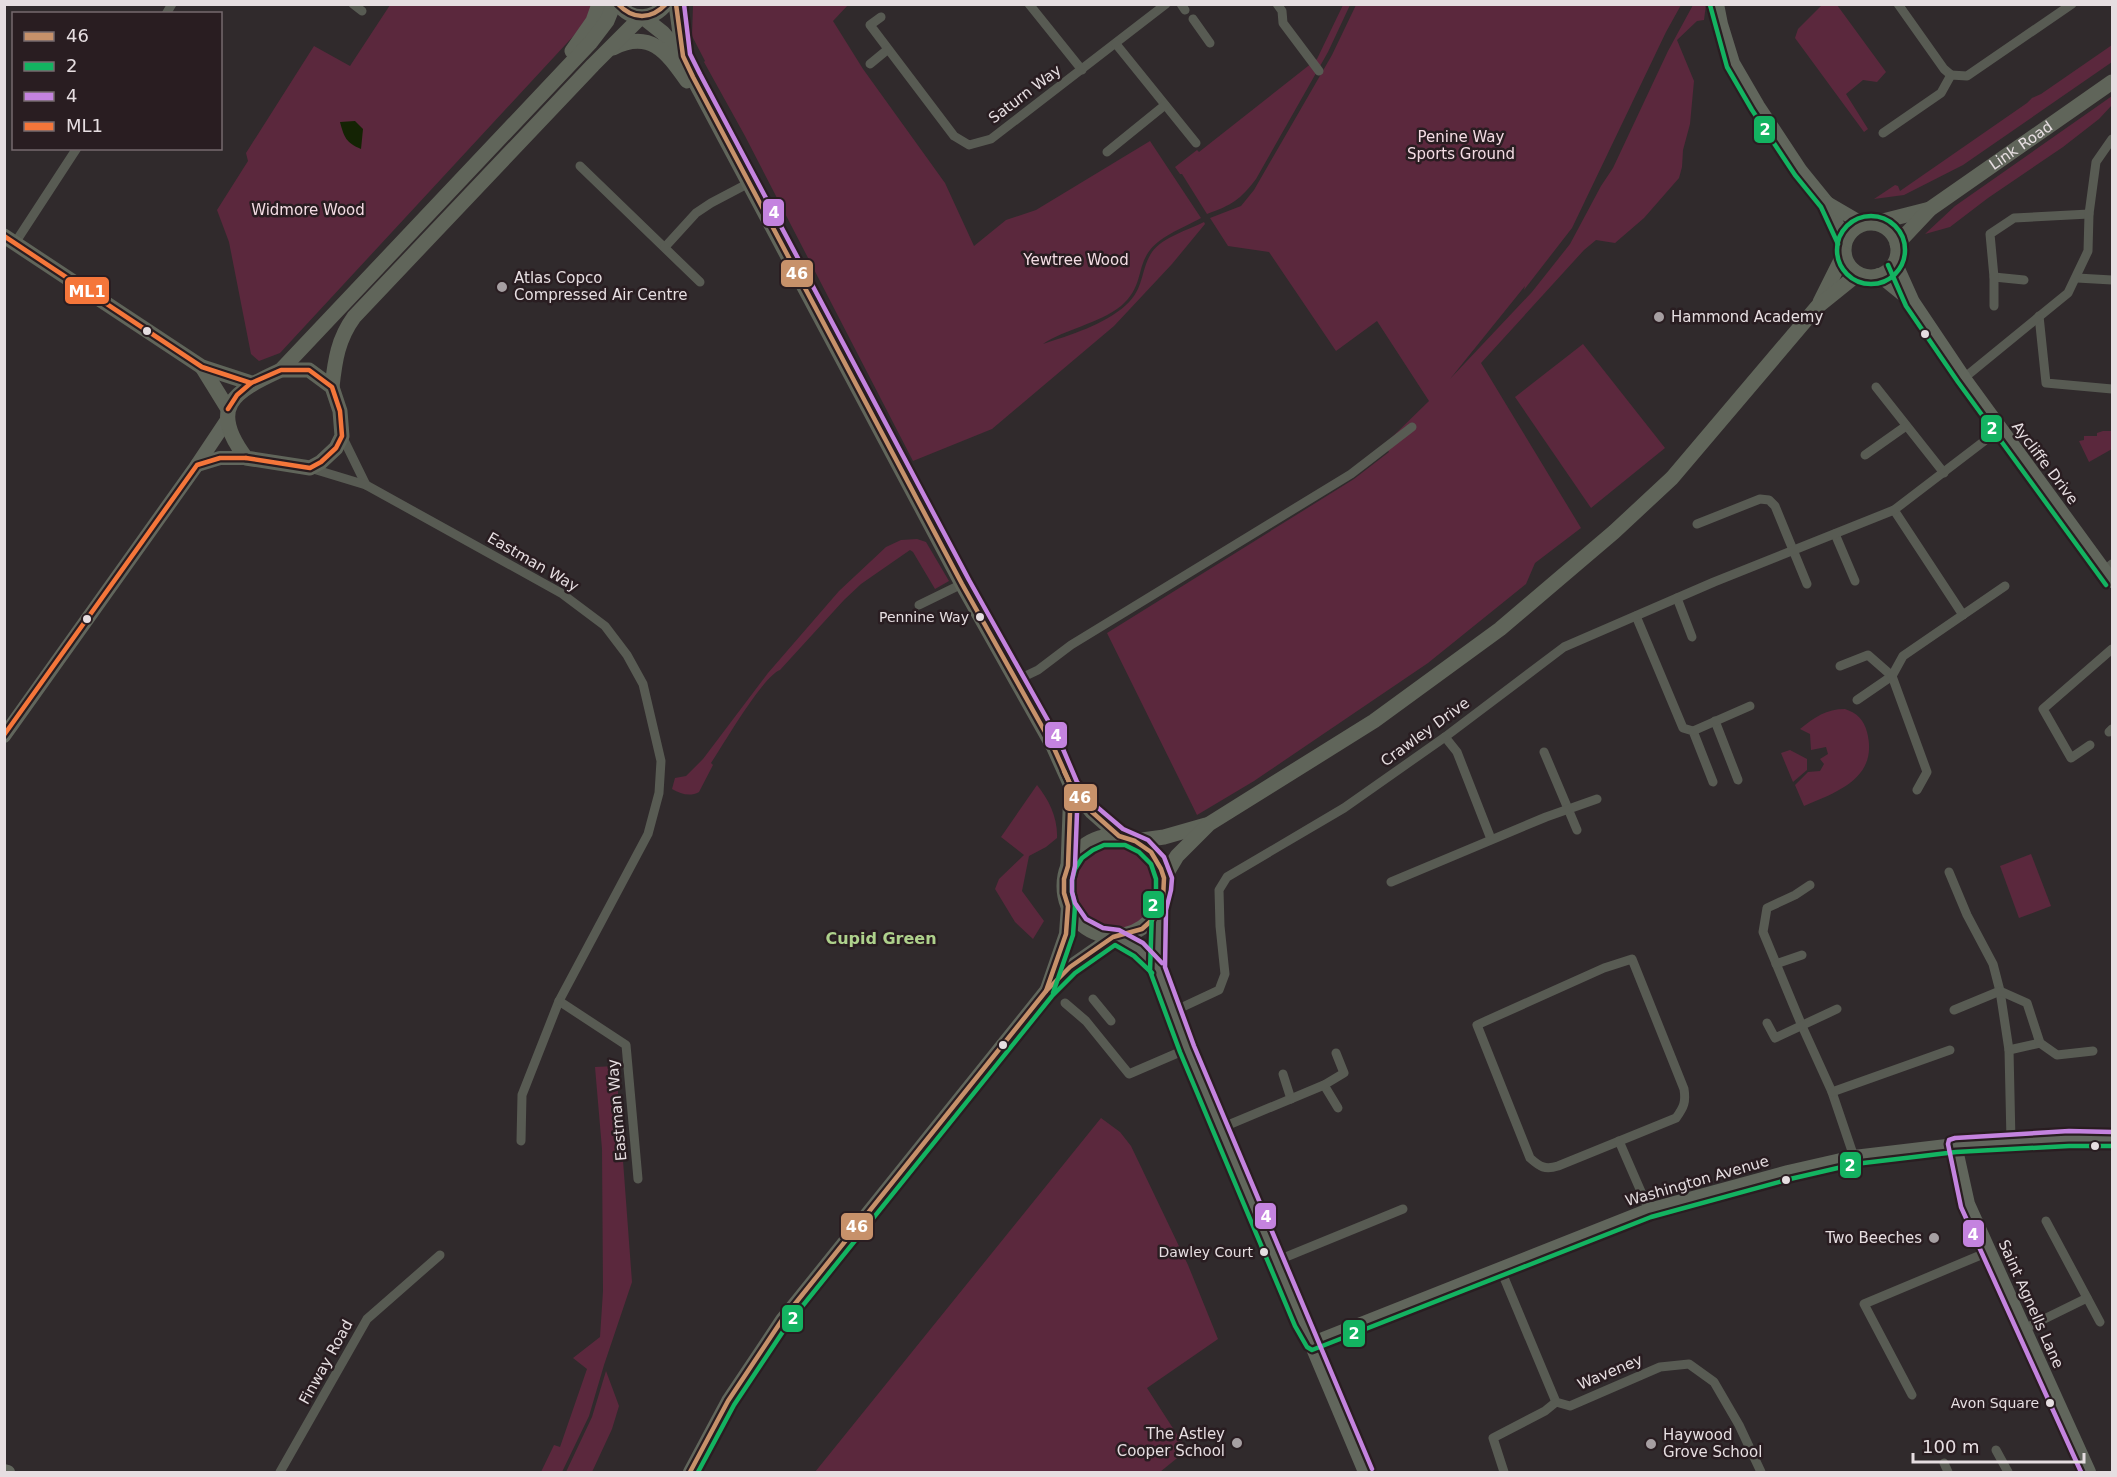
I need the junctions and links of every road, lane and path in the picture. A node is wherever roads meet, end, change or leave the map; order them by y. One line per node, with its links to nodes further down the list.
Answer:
1 (353, 4): 13 (street)
2 (599, 4): 28 (main road)
3 (616, 4): 14 (main road); 28 (main road)
4 (666, 4): 14 (main road)
5 (676, 4): 20 (main road)
6 (1029, 4): 23 (street)
7 (1291, 4): 12 (street)
8 (1717, 4): 38 (street)
9 (1898, 4): 25 (street)
10 (2072, 4): 25 (street)
11 (1159, 7): 18 (street, Saturn Way)
12 (1280, 8): 24 (street)
13 (362, 10)
14 (643, 17): 20 (main road); 22 (main road)
15 (881, 17): 19 (street, Saturn Way)
16 (1193, 19): 17 (street)
17 (1210, 43)
18 (1116, 44): 23 (street, Saturn Way); 27 (street)
19 (887, 50): 21 (street); 23 (street, Saturn Way)
20 (683, 56): 29 (main road)
21 (870, 64)
22 (593, 65): 29 (main road); 62 (main road)
23 (1082, 70)
24 (1319, 71)
25 (1951, 75): 30 (street)
26 (2112, 82): 39 (main road, Link Road)
27 (1165, 105): 32 (street); 35 (street)
28 (522, 114): 59 (main road)
29 (720, 128): 37 (main road)
30 (1883, 133)
31 (2112, 139): 34 (street)
32 (1196, 143)
33 (76, 150): 42 (street)
34 (2109, 151): 40 (street)
35 (1107, 152)
36 (580, 166): 44 (street)
37 (749, 183): 44 (street); 82 (main road)
38 (1827, 203): 41 (street); 45 (street)
39 (1930, 209): 41 (main road, Link Road); 43 (main road, Link Road)
40 (2089, 214): 49 (street); 50 (street)
41 (1869, 223): 43 (main road); 45 (main road)
42 (10, 240): 58 (main road)
43 (1897, 244): 46 (main road)
44 (665, 247): 53 (street)
45 (1844, 248): 47 (main road); 56 (main road)
46 (1895, 262): 48 (main road); 54 (street, Aycliffe Drive)
47 (1858, 274): 48 (main road); 56 (main road)
48 (1879, 275): 54 (street, Aycliffe Drive)
49 (1994, 277): 51 (street); 55 (street)
50 (2077, 278): 52 (street); 57 (street)
51 (2024, 280)
52 (2112, 280)
53 (700, 282)
54 (1913, 302): 60 (street, Aycliffe Drive)
55 (1994, 306)
56 (1817, 307): 108 (main road)
57 (2039, 316): 60 (street); 64 (street)
58 (202, 367): 61 (main road); 65 (main road)
59 (281, 370): 61 (main road); 62 (main road)
60 (1964, 378): 68 (street, Aycliffe Drive)
61 (251, 383): 65 (main road)
62 (332, 387): 69 (main road)
63 (1876, 387): 66 (street)
64 (2112, 389)
65 (227, 414): 71 (main road); 72 (street)
66 (1906, 426): 70 (street); 74 (street)
67 (1412, 427): 93 (street)
68 (2000, 429): 74 (street, Crawley Drive); 80 (street, Aycliffe Drive)
69 (342, 436): 73 (main road); 75 (street)
70 (1865, 455)
71 (246, 458): 72 (street); 73 (main road)
72 (197, 465): 98 (street)
73 (310, 468): 75 (street, Eastman Way)
74 (1944, 473): 76 (street, Crawley Drive)
75 (366, 485): 127 (street, Eastman Way)
76 (1894, 510): 78 (street, Crawley Drive); 87 (street)
77 (1697, 524): 79 (street)
78 (1835, 534): 79 (street, Crawley Drive); 81 (street)
79 (1794, 550): 83 (street); 85 (street, Crawley Drive)
80 (2110, 572)
81 (1855, 581)
82 (962, 584): 86 (street); 93 (main road)
83 (1807, 584)
84 (2005, 586): 87 (street)
85 (1677, 598): 88 (street, Crawley Drive); 89 (street)
86 (919, 605)
87 (1963, 615): 92 (street)
88 (1636, 616): 97 (street); 99 (street, Crawley Drive)
89 (1692, 637)
90 (2112, 649): 100 (street)
91 (1840, 666): 92 (street)
92 (1892, 676): 94 (street); 105 (street)
93 (1017, 680): 104 (main road)
94 (1857, 700)
95 (1750, 706): 96 (street)
96 (1715, 721): 97 (street); 102 (street)
97 (1693, 731): 103 (street)
98 (4, 736)
99 (1445, 738): 111 (street); 132 (street, Crawley Drive)
100 (2090, 745)
101 (1544, 752): 107 (street)
102 (1738, 780)
103 (1713, 782)
104 (1071, 786): 110 (main road); 113 (main road)
105 (1917, 790)
106 (1597, 799): 107 (street)
107 (1568, 809): 109 (street); 111 (street)
108 (1209, 824): 112 (main road); 115 (main road)
109 (1577, 830)
110 (1119, 836): 112 (main road); 113 (main road)
111 (1491, 839): 116 (street)
112 (1135, 841): 115 (main road)
113 (1068, 866): 118 (main road)
114 (1949, 872): 125 (street)
115 (1164, 878): 119 (main road)
116 (1391, 882)
117 (1810, 885): 122 (street)
118 (1068, 906): 120 (main road); 124 (street)
119 (1159, 909): 120 (main road); 123 (street)
120 (1114, 937): 123 (street); 124 (street)
121 (1802, 955): 122 (street)
122 (1776, 964): 136 (street)
123 (1157, 968): 132 (street)
124 (1046, 991): 172 (street)
125 (2000, 991): 131 (street); 137 (street); 140 (street)
126 (1093, 999): 130 (street)
127 (560, 1001): 150 (street, Eastman Way); 155 (street, Eastman Way)
128 (1065, 1003): 133 (street)
129 (1837, 1009): 136 (street)
130 (1102, 1010): 133 (street); 134 (street)
131 (1954, 1010)
132 (1174, 1011): 138 (street)
133 (1086, 1021): 138 (street)
134 (1111, 1021)
135 (1767, 1023): 136 (street)
136 (1802, 1026): 145 (street)
137 (2040, 1043): 140 (street); 141 (street)
138 (1187, 1049): 148 (street)
139 (1950, 1050): 145 (street)
140 (2009, 1050): 152 (street)
141 (2093, 1051)
142 (1336, 1053): 144 (street)
143 (1283, 1074): 146 (street)
144 (1324, 1085): 146 (street); 147 (street)
145 (1832, 1092): 154 (street)
146 (1291, 1099): 148 (street)
147 (1338, 1108)
148 (1221, 1128): 161 (street)
149 (2112, 1139): 152 (street, Washington Avenue)
150 (521, 1141)
151 (1619, 1141): 151 (street); 157 (street)
152 (2011, 1141): 153 (street, Washington Avenue)
153 (1955, 1145): 154 (street, Washington Avenue); 159 (street, Saint Agnells Lane)
154 (1854, 1157): 157 (street, Washington Avenue)
155 (638, 1179)
156 (1403, 1209): 161 (street)
157 (1649, 1210): 162 (street, Washington Avenue)
158 (2046, 1221): 163 (street)
159 (1988, 1252): 165 (street, Saint Agnells Lane); 167 (street)
160 (440, 1255): 171 (street, Finway Road)
161 (1276, 1261): 166 (street)
162 (1500, 1268): 166 (street, Washington Avenue); 168 (street)
163 (2086, 1298): 164 (street); 165 (street)
164 (2100, 1322)
165 (2024, 1329): 178 (street, Saint Agnells Lane)
166 (1312, 1343): 173 (street)
167 (1912, 1395)
168 (1556, 1402): 174 (street); 175 (street, Waveney)
169 (1996, 1450): 177 (street)
170 (1944, 1463): 176 (street)
171 (280, 1473)
172 (690, 1473)
173 (1365, 1473)
174 (1504, 1473)
175 (1761, 1473)
176 (1948, 1473)
177 (2008, 1473)
178 (2089, 1473)

